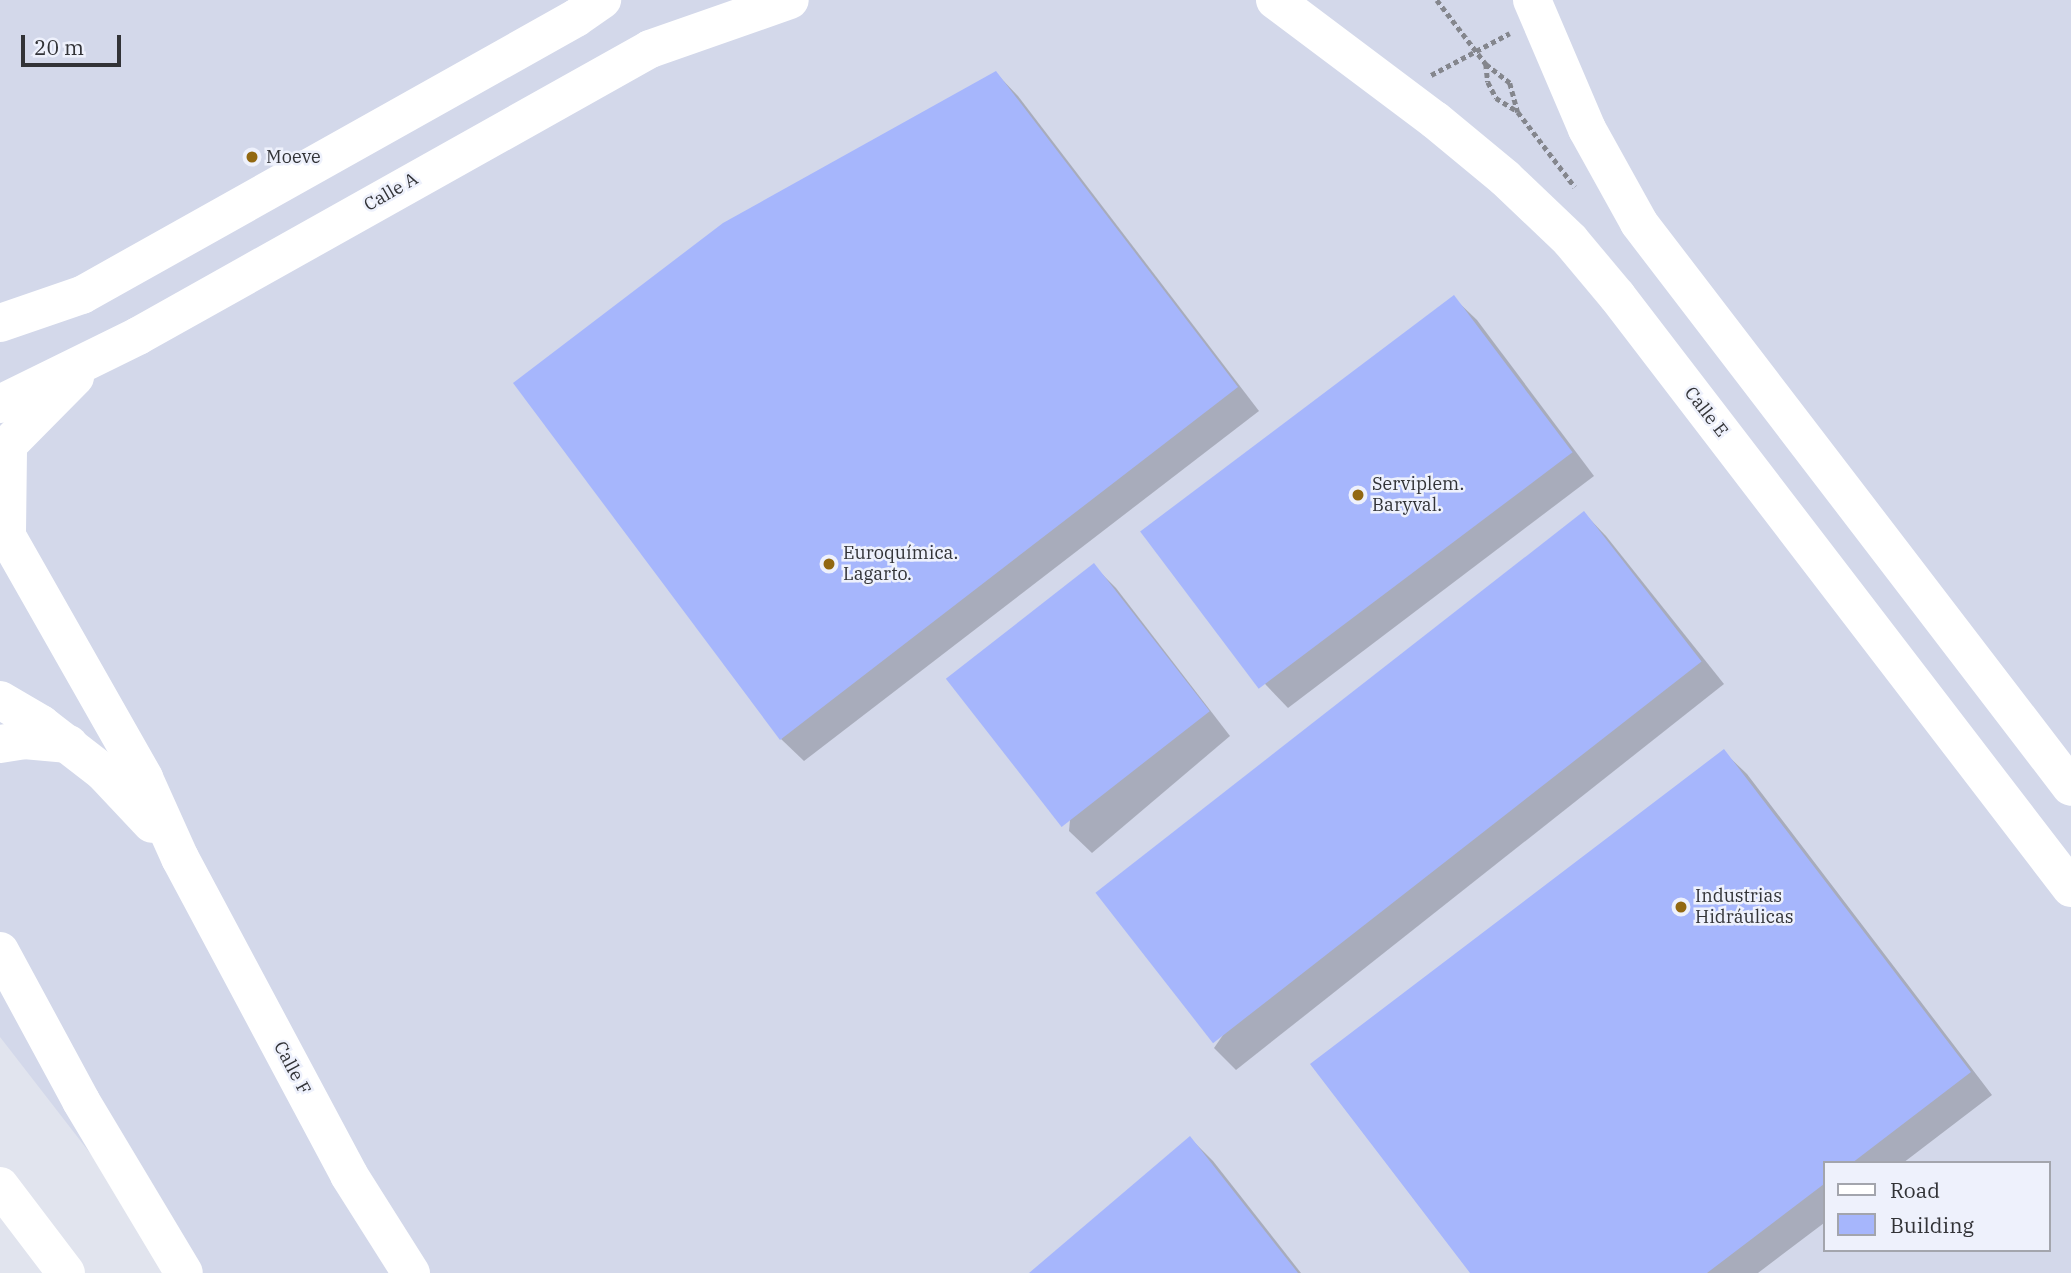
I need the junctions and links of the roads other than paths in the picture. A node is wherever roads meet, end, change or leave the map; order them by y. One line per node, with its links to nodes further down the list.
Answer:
1 (601, 0): 6 (main road)
2 (790, 0): 9 (main road, Calle A)
3 (1254, 0): 4 (main road, Calle E)
4 (1287, 8): 18 (main road, Calle E)
5 (1536, 9): 16 (main road)
6 (82, 295): 7 (main road); 8 (main road)
7 (0, 323)
8 (0, 347)
9 (101, 354): 10 (main road, Calle A); 11 (main road)
10 (0, 404)
11 (4, 448): 12 (main road)
12 (4, 528): 17 (main road)
13 (0, 699): 15 (main road)
14 (0, 744): 15 (main road)
15 (69, 744): 17 (main road)
16 (2071, 787)
17 (180, 858): 23 (main road, Calle F)
18 (2071, 888)
19 (0, 951): 22 (main road)
20 (0, 1186): 21 (main road)
21 (66, 1273)
22 (184, 1273)
23 (411, 1273)

